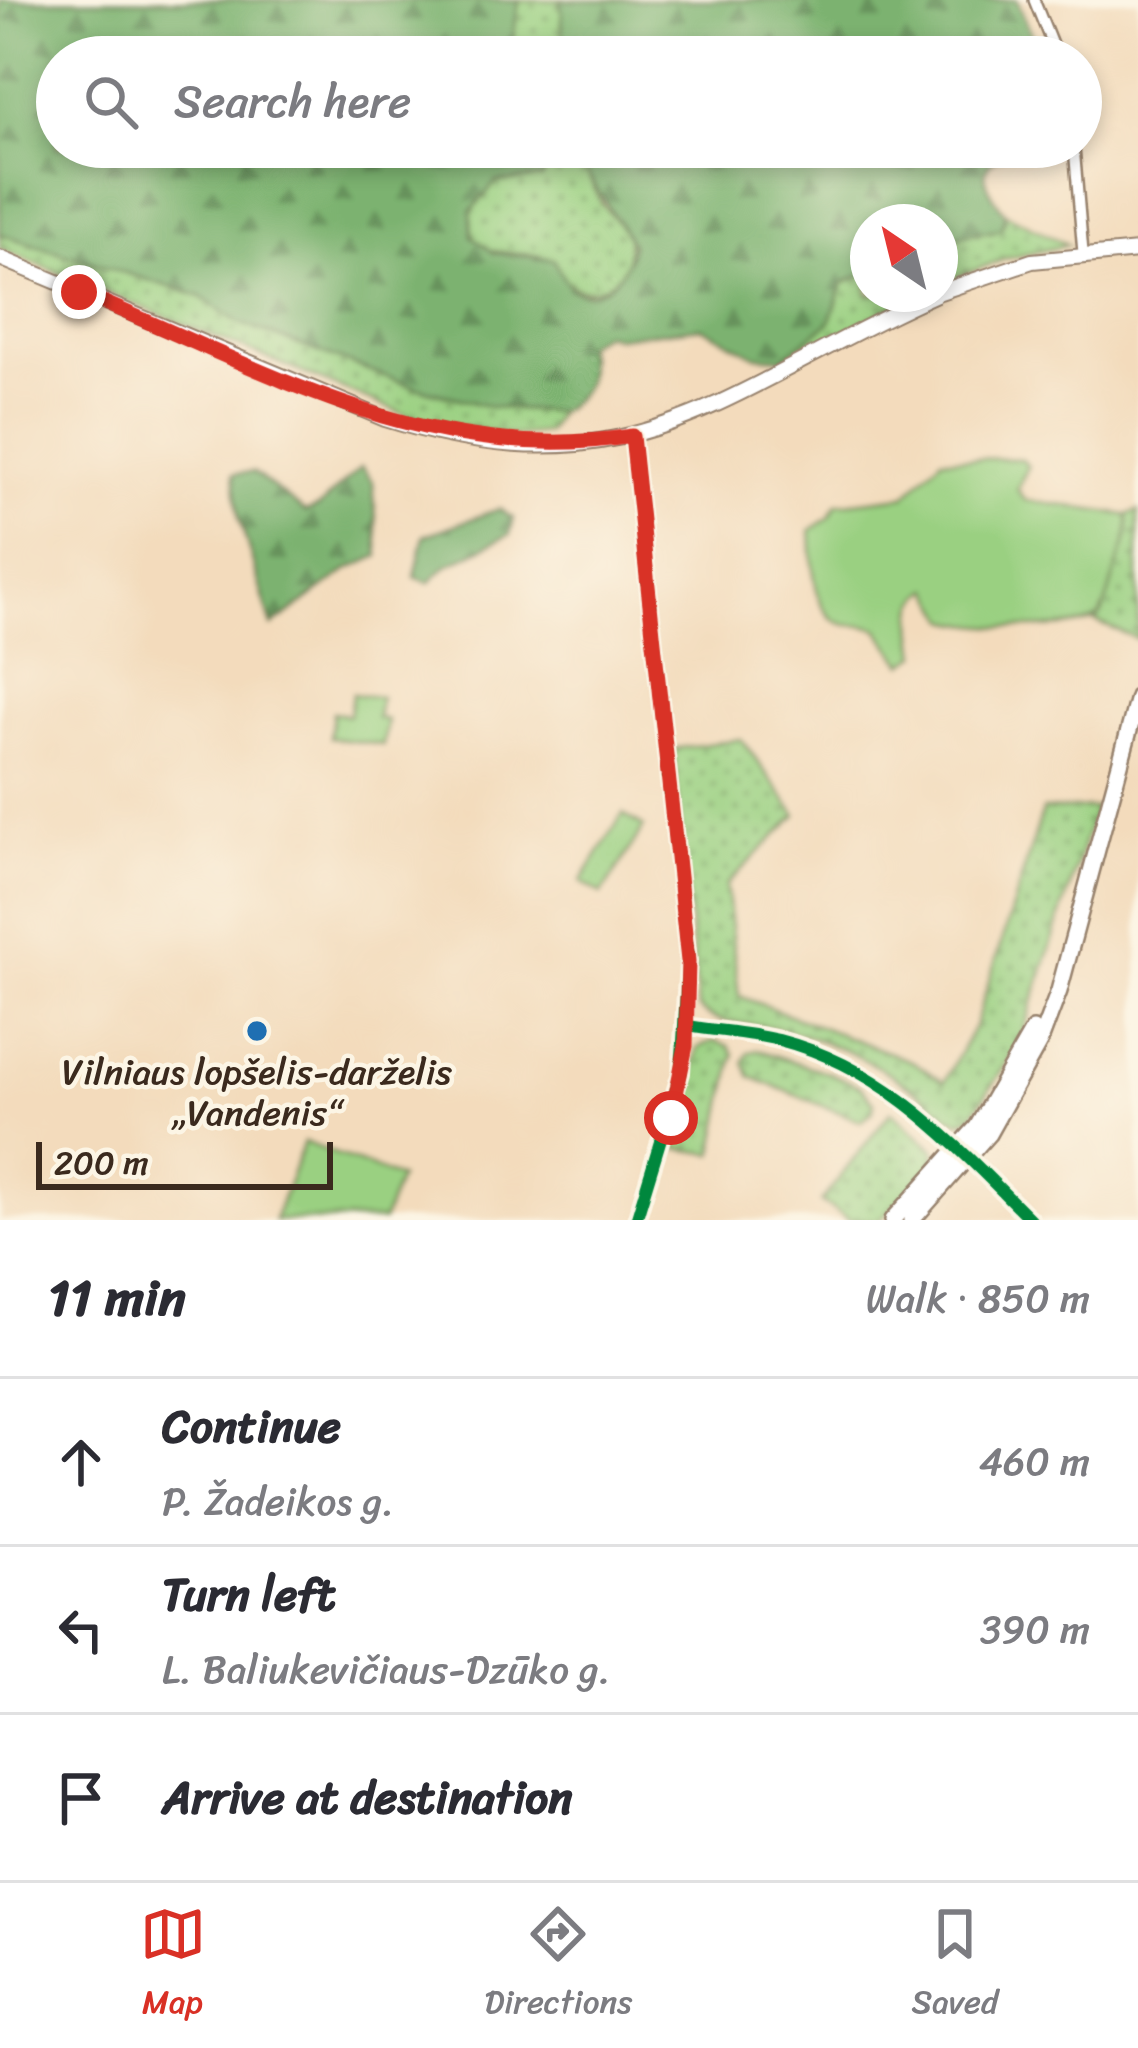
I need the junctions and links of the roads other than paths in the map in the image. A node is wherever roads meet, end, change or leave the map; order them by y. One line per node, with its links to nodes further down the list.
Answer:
1 (1034, 0): 2 (street)
2 (1049, 36)
3 (1076, 168): 5 (street)
4 (1138, 251): 5 (main road)
5 (1083, 253): 7 (main road)
6 (0, 258): 9 (main road)
7 (958, 286)
8 (902, 312): 9 (main road)
9 (632, 436): 11 (street)
10 (1138, 697): 12 (main road)
11 (688, 1026): 12 (street); 13 (street)
12 (965, 1153): 14 (main road); 15 (main road); 16 (street)
13 (636, 1220)
14 (893, 1220)
15 (912, 1220)
16 (1031, 1220)

